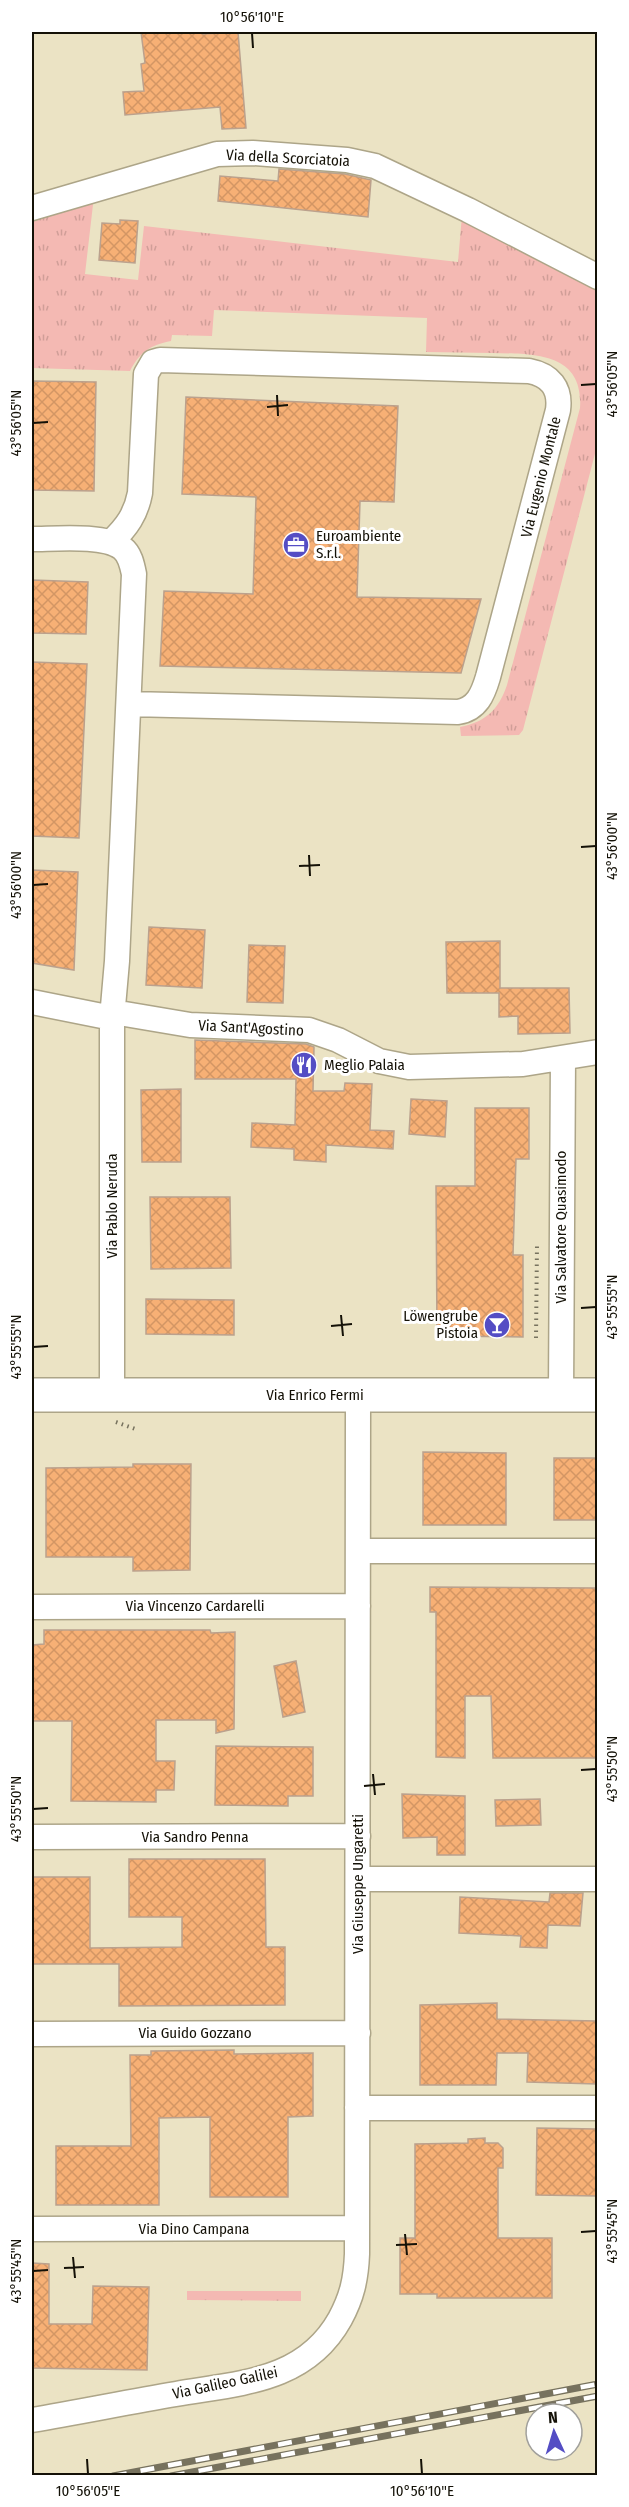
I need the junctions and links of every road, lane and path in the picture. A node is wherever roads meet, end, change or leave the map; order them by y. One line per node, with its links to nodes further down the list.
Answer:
1 (32, 208): 2 (street, Via della Scorciatoia)
2 (597, 277)
3 (32, 539): 4 (street)
4 (111, 542): 5 (street); 5 (street, Via Eugenio Montale)
5 (129, 704): 7 (street)
6 (32, 1002): 7 (street, Via Sant'Agostino)
7 (112, 1015): 9 (street, Via Sant'Agostino); 13 (street, Via Pablo Neruda)
8 (597, 1052): 9 (street, Via Sant'Agostino)
9 (563, 1058): 14 (street, Via Salvatore Quasimodo)
10 (537, 1244): 11 (path)
11 (537, 1338)
12 (32, 1395): 13 (street, Via Enrico Fermi)
13 (112, 1395): 16 (street, Via Enrico Fermi)
14 (561, 1395): 15 (street, Via Enrico Fermi); 16 (street, Via Enrico Fermi)
15 (597, 1395)
16 (358, 1396): 17 (street, Via Giuseppe Ungaretti)
17 (358, 1551): 18 (street); 19 (street, Via Giuseppe Ungaretti)
18 (597, 1551)
19 (358, 1606): 20 (street, Via Vincenzo Cardarelli); 21 (street, Via Giuseppe Ungaretti)
20 (32, 1607)
21 (358, 1836): 22 (street, Via Sandro Penna); 23 (street, Via Giuseppe Ungaretti)
22 (32, 1837)
23 (358, 1879): 24 (street); 25 (street, Via Giuseppe Ungaretti)
24 (597, 1879)
25 (357, 2033): 26 (street, Via Guido Gozzano); 27 (street, Via Giuseppe Ungaretti)
26 (32, 2034)
27 (357, 2108): 28 (street); 29 (street, Via Giuseppe Ungaretti)
28 (597, 2108)
29 (357, 2228): 30 (street, Via Dino Campana); 31 (street, Via Galileo Galilei)
30 (32, 2229)
31 (32, 2420)

